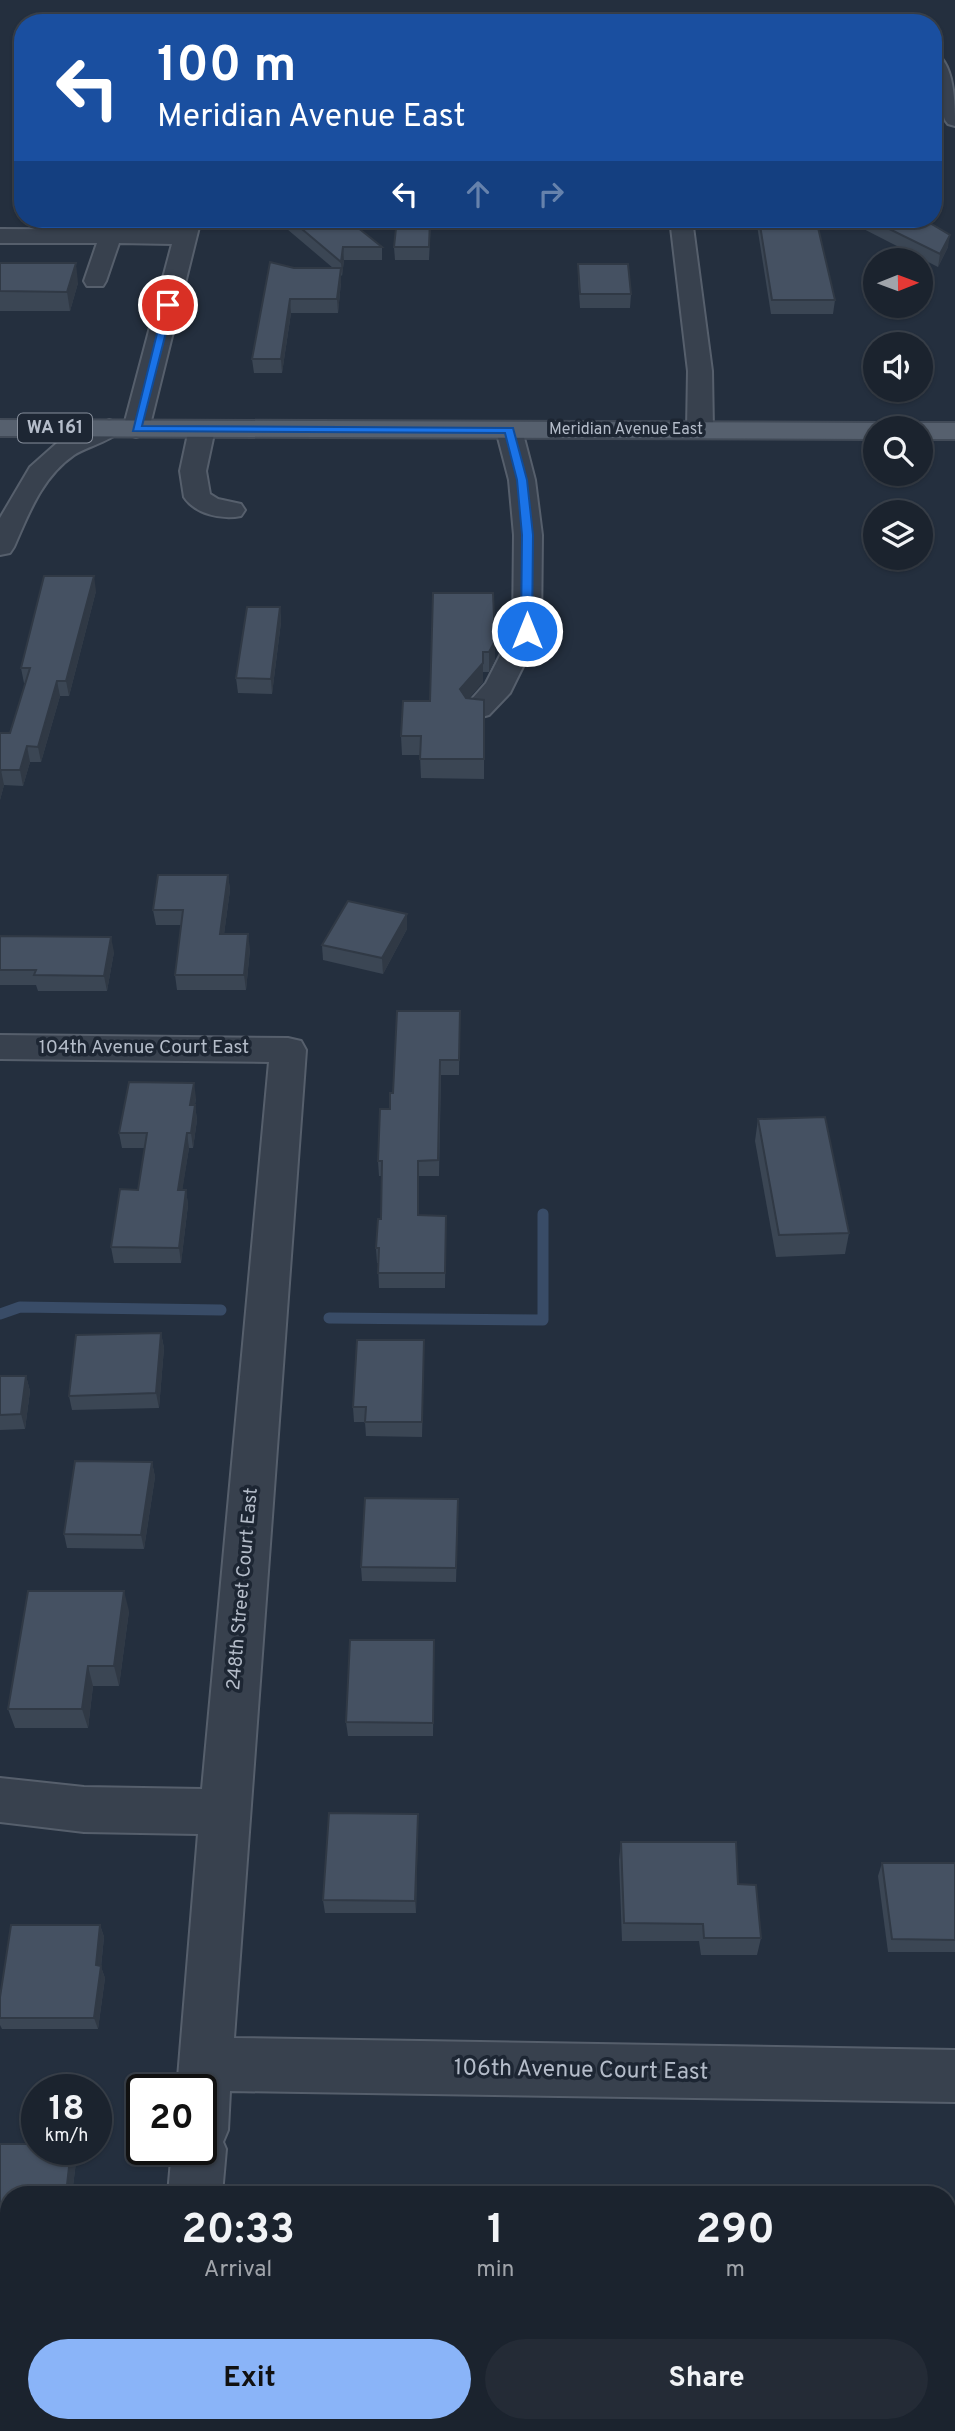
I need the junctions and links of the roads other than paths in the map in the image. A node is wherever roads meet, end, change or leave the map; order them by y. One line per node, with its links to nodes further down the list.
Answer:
1 (942, 84): 2 (street)
2 (955, 120)
3 (188, 228): 6 (street); 10 (street)
4 (682, 228): 13 (street)
5 (0, 236): 6 (street)
6 (110, 237): 7 (street)
7 (95, 281)
8 (0, 428): 9 (main road, Meridian Avenue East / WA 161)
9 (109, 428): 10 (main road, Meridian Avenue East / WA 161); 18 (street)
10 (136, 429): 11 (main road, Meridian Avenue East / WA 161)
11 (202, 429): 12 (main road, Meridian Avenue East / WA 161); 17 (street)
12 (509, 430): 13 (main road, Meridian Avenue East / WA 161); 19 (street)
13 (701, 430): 14 (main road, Meridian Avenue East / WA 161)
14 (863, 431)
15 (933, 431): 16 (main road)
16 (955, 431)
17 (232, 510)
18 (0, 547)
19 (478, 709)
20 (0, 1047): 21 (street, 104th Avenue Court East)
21 (288, 1050): 23 (street, 248th Street Court East)
22 (0, 1800): 23 (street)
23 (224, 1812): 24 (street, 248th Street Court East)
24 (208, 2064): 25 (street, 248th Street Court East); 26 (street, 106th Avenue Court East)
25 (207, 2074)
26 (955, 2076)
27 (198, 2165): 28 (street)
28 (196, 2186)

